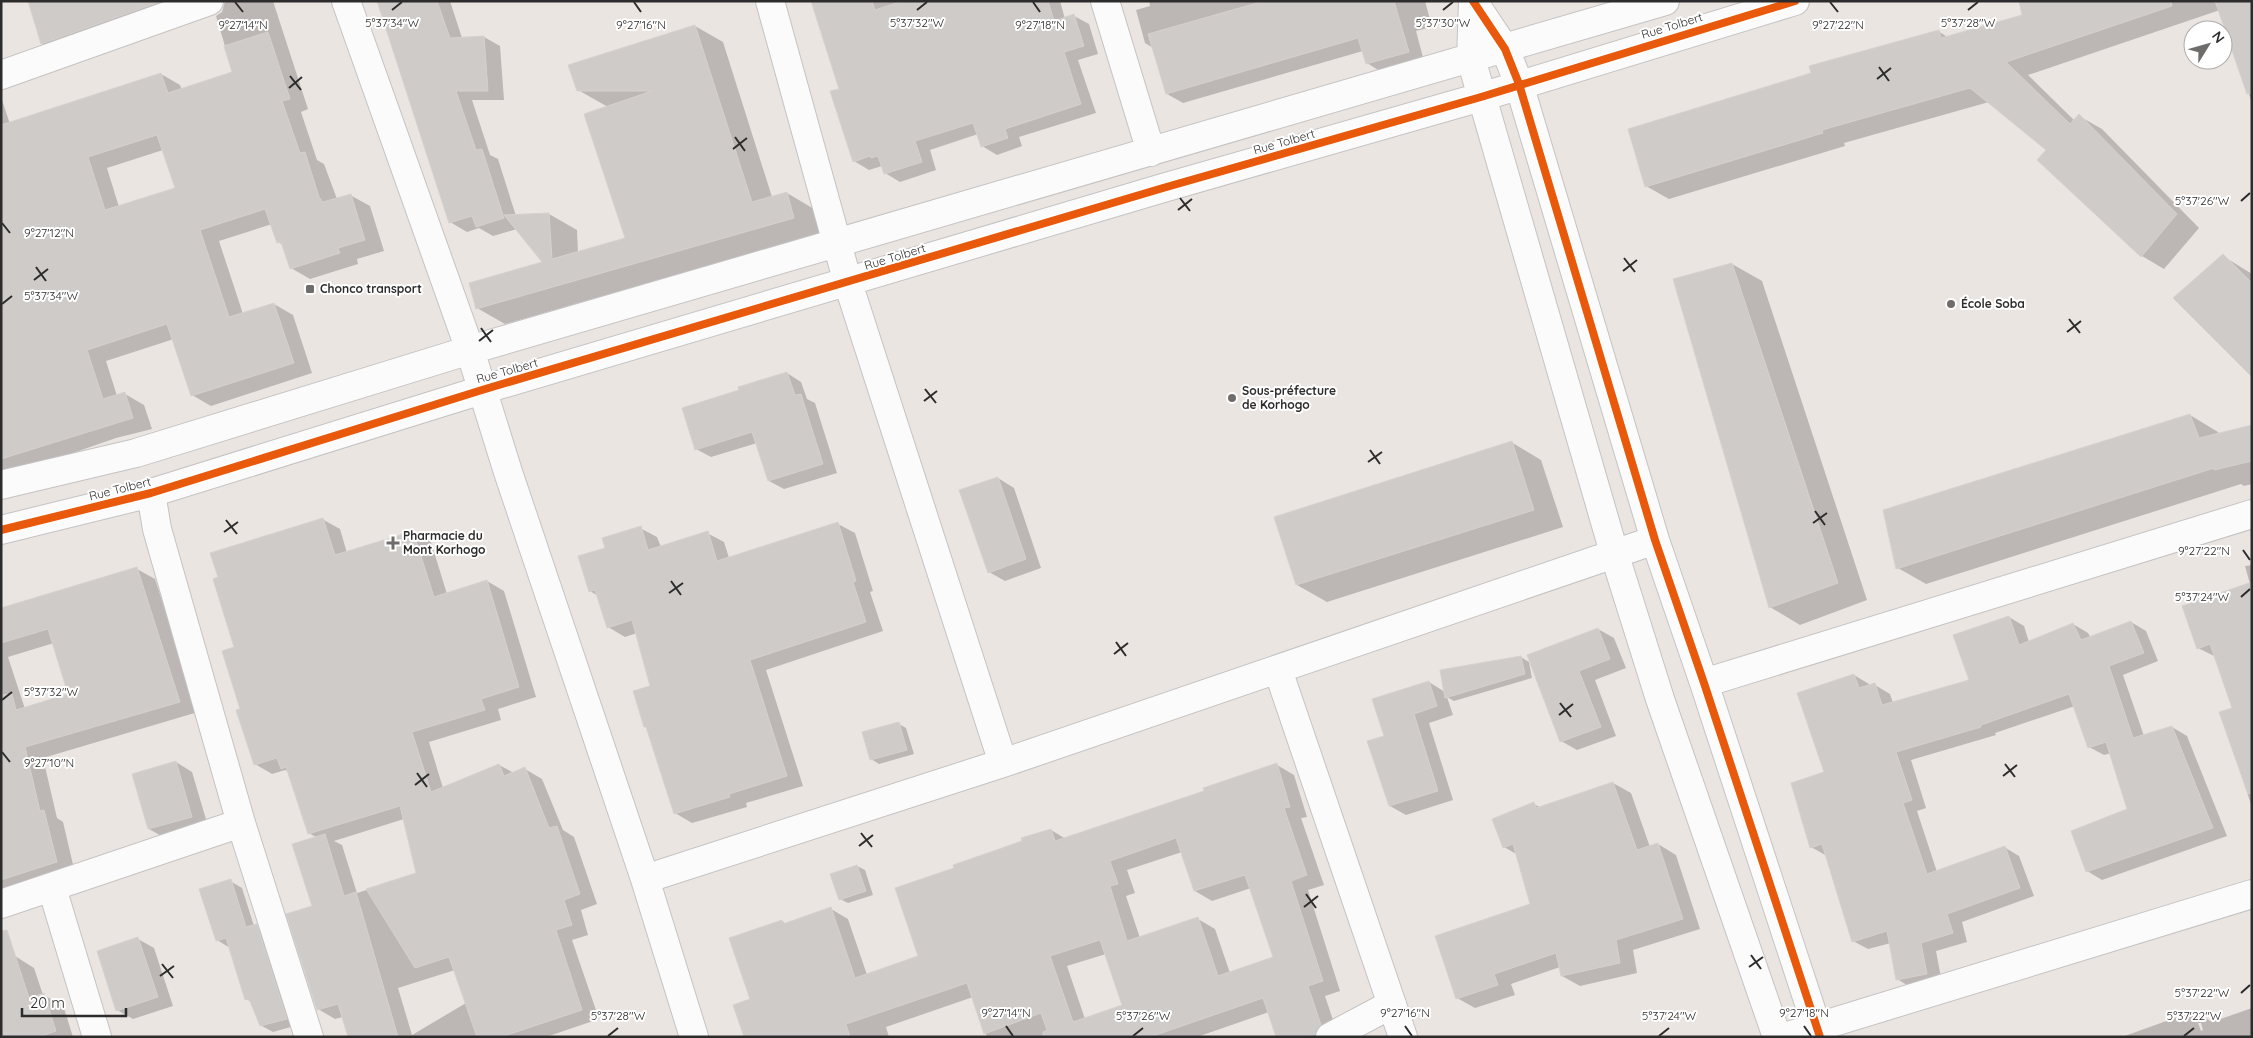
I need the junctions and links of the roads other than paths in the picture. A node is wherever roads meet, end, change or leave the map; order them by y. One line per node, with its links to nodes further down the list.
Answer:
1 (209, 1): 10 (street)
2 (346, 1): 16 (street)
3 (770, 1): 14 (street)
4 (1105, 1): 13 (street)
5 (1473, 1): 8 (street); 9 (street)
6 (1665, 1): 8 (street, Rue Tolbert)
7 (1795, 1): 11 (street, Rue Tolbert)
8 (1505, 49): 9 (street, Rue Tolbert); 11 (street)
9 (1471, 59): 12 (street); 13 (street, Rue Tolbert)
10 (1, 75)
11 (1518, 84): 12 (street, Rue Tolbert); 22 (street)
12 (1481, 97): 15 (street, Rue Tolbert); 23 (street)
13 (1151, 152): 14 (street, Rue Tolbert)
14 (838, 243): 15 (street); 16 (street, Rue Tolbert)
15 (848, 283): 17 (street, Rue Tolbert); 26 (street)
16 (470, 350): 17 (street); 18 (street, Rue Tolbert)
17 (482, 390): 19 (street, Rue Tolbert); 28 (street)
18 (1, 485)
19 (151, 494): 21 (street, Rue Tolbert); 27 (street)
20 (2252, 514): 25 (street)
21 (1, 530)
22 (1655, 540): 23 (street); 25 (street)
23 (1615, 556): 24 (street); 39 (street)
24 (1278, 670): 26 (street); 32 (street)
25 (1704, 683): 33 (street)
26 (1003, 763): 28 (street)
27 (242, 824): 29 (street); 36 (street)
28 (645, 879): 34 (street)
29 (52, 888): 31 (street); 35 (street)
30 (2252, 894): 33 (street)
31 (1, 904)
32 (1392, 1004): 37 (street); 38 (street)
33 (1818, 1031): 40 (street)
34 (689, 1036)
35 (97, 1037)
36 (309, 1037)
37 (1330, 1037)
38 (1403, 1037)
39 (1776, 1037)
40 (1785, 1037)

